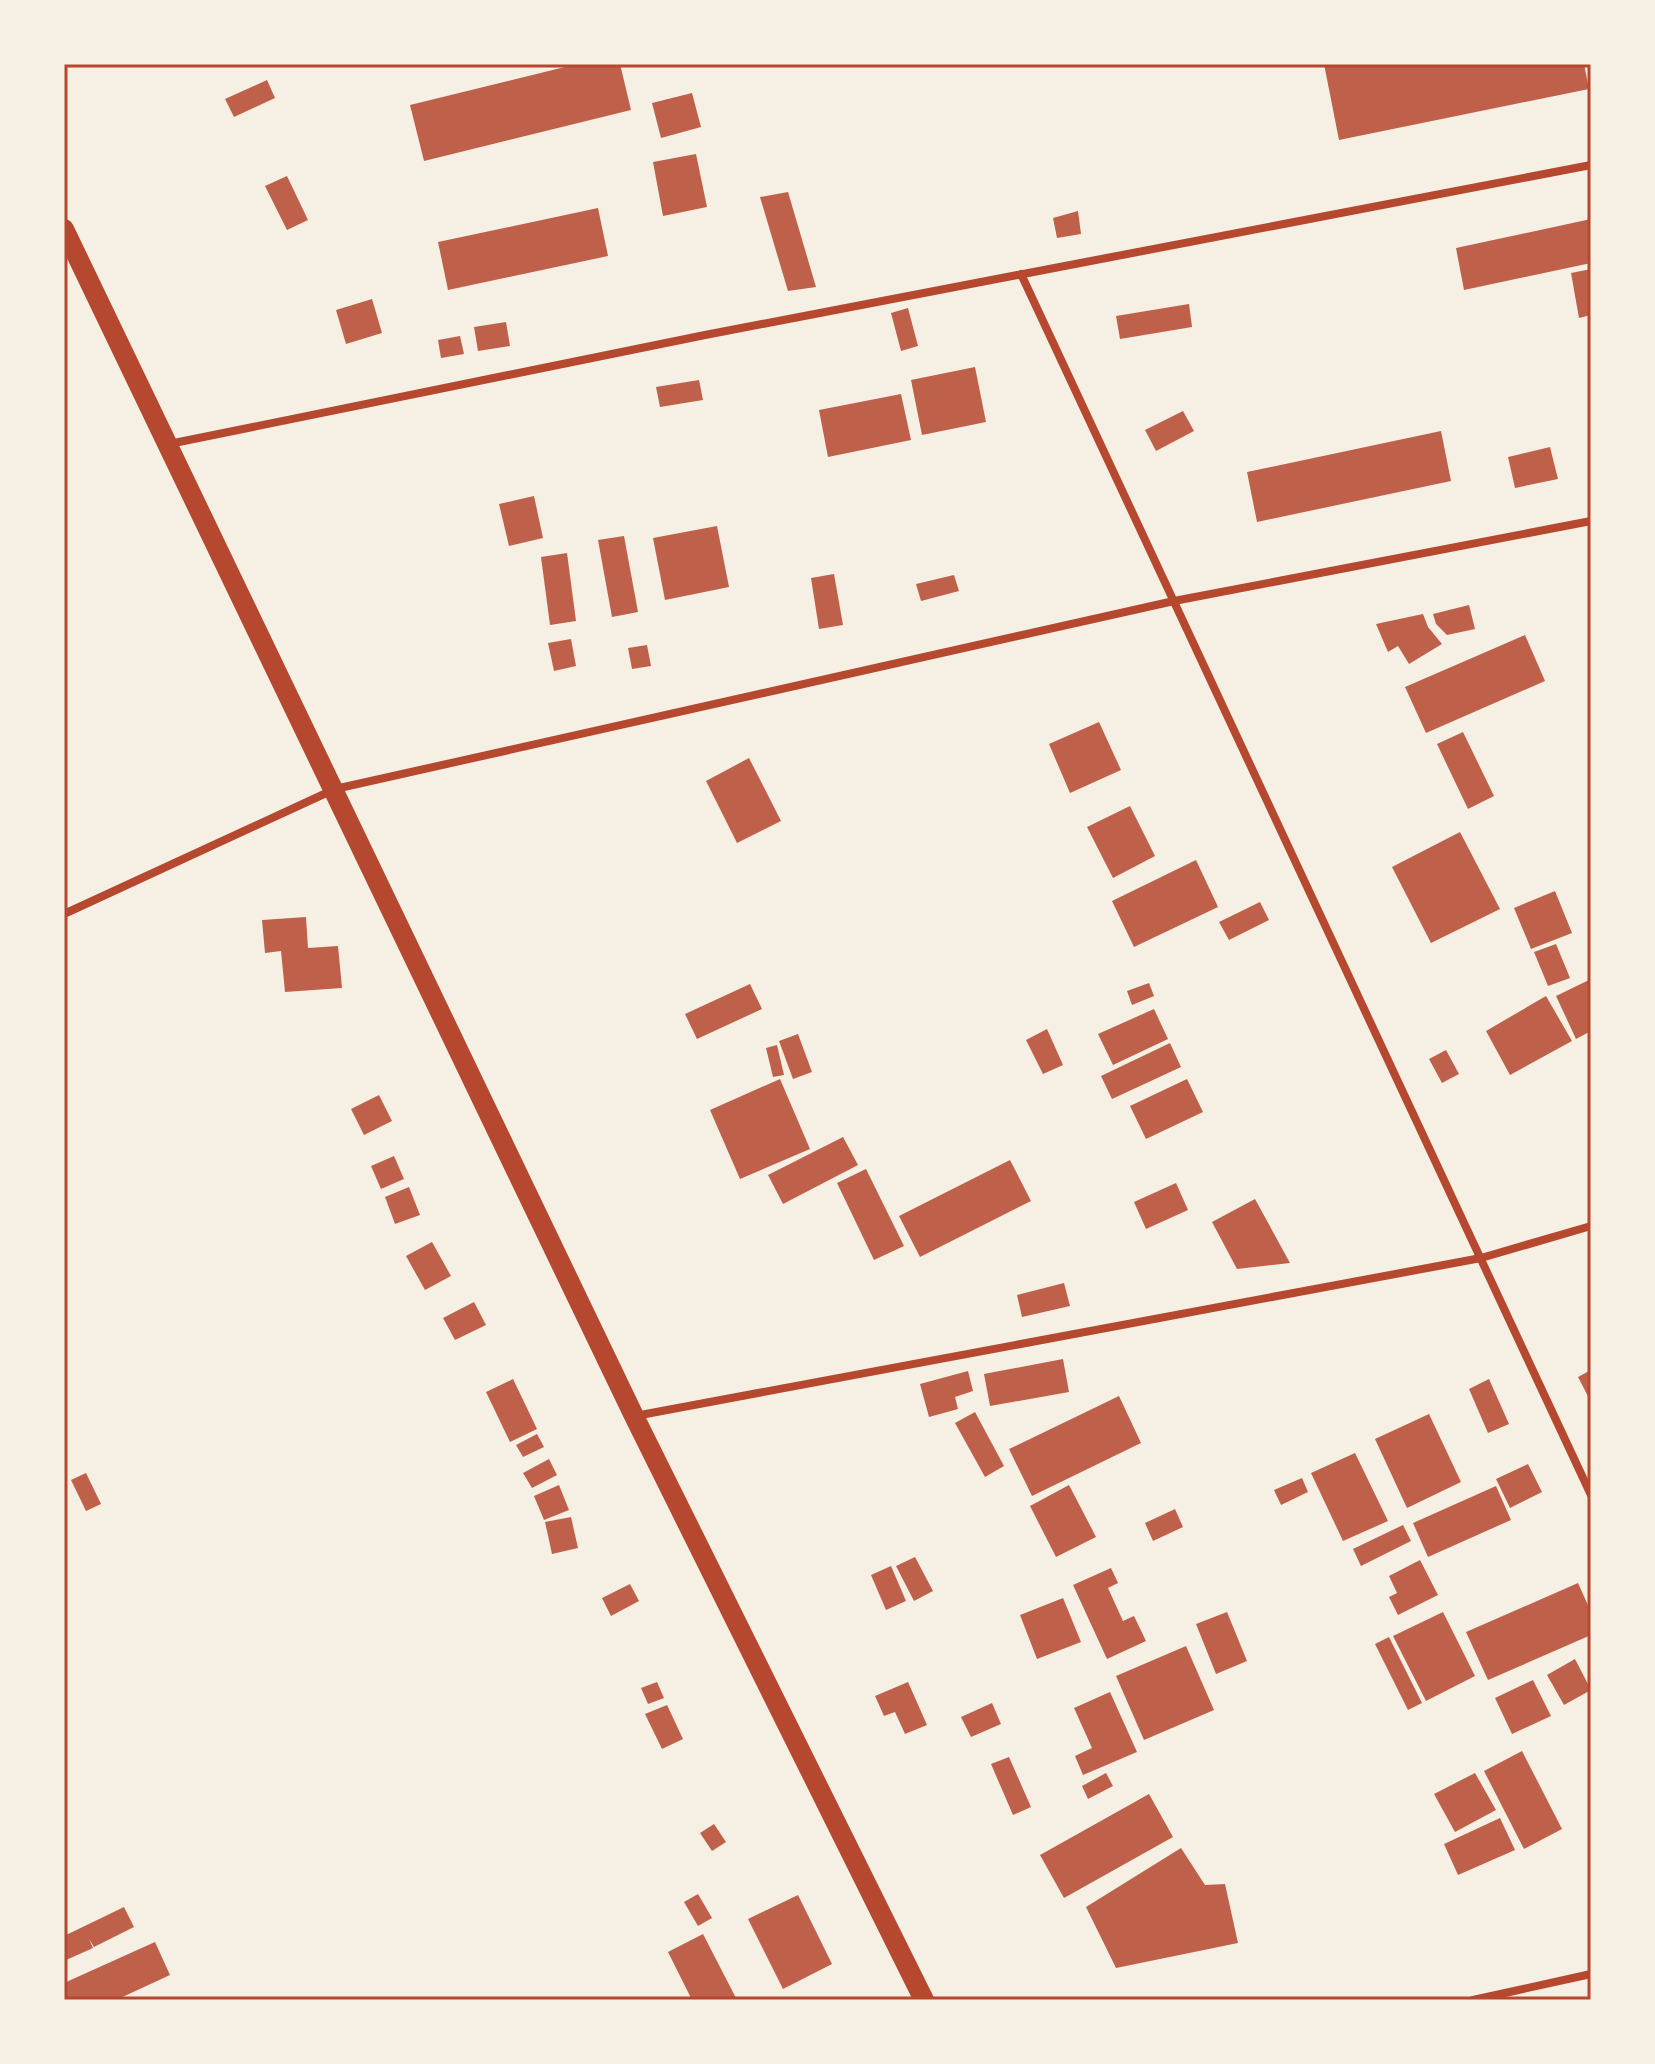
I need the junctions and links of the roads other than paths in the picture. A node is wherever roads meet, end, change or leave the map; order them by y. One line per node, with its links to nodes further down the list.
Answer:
1 (1591, 165): 3 (street)
2 (64, 229): 4 (main road)
3 (1021, 274): 4 (street); 6 (street)
4 (169, 444): 7 (main road)
5 (1591, 521): 6 (street)
6 (1174, 601): 7 (street); 10 (street)
7 (335, 789): 8 (street); 11 (main road)
8 (64, 914)
9 (1591, 1226): 10 (street)
10 (1481, 1258): 11 (street); 12 (street)
11 (634, 1416): 14 (main road)
12 (1591, 1495)
13 (1591, 1974): 15 (street)
14 (922, 1999)
15 (1473, 2000)

